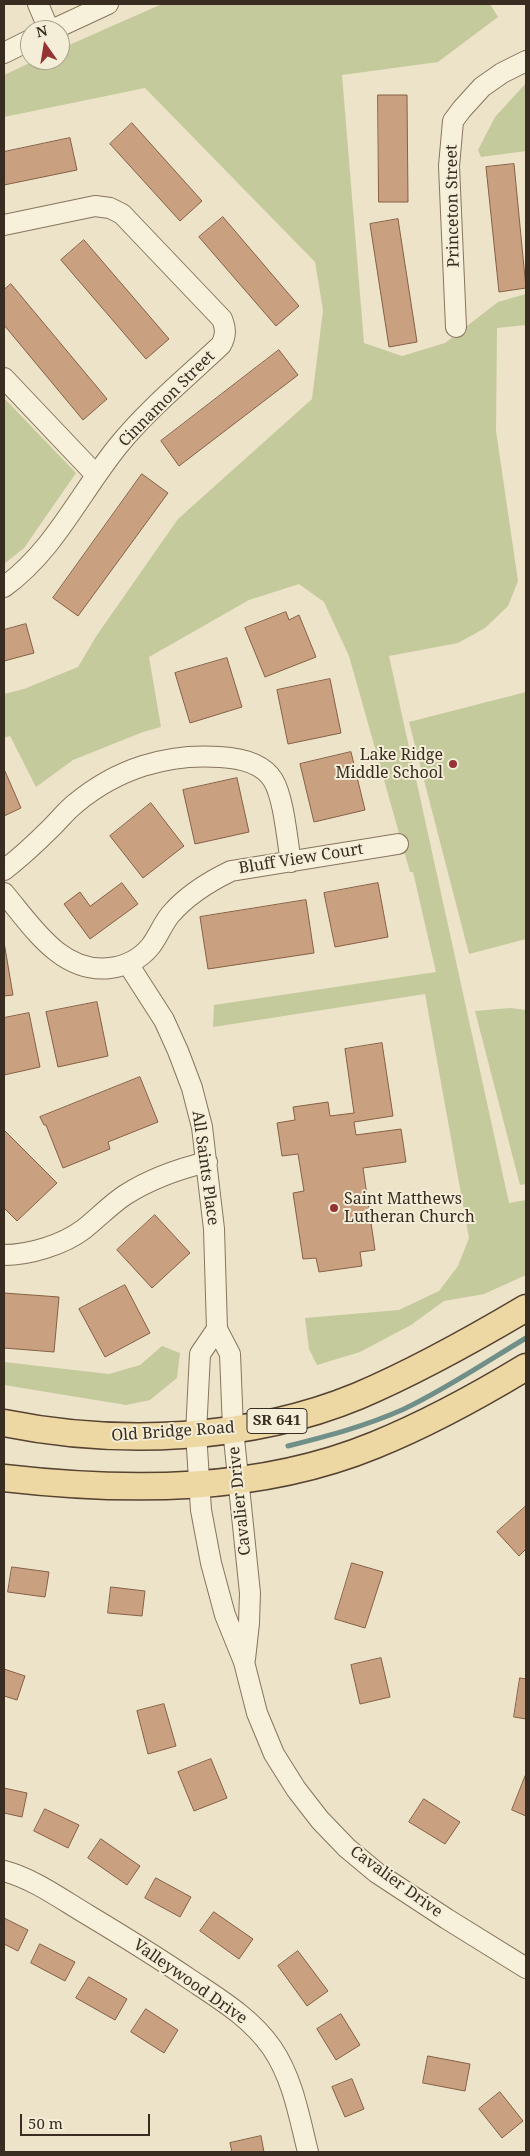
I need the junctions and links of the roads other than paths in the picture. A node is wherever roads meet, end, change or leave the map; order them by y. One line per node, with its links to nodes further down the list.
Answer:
1 (38, 4): 3 (street)
2 (108, 4): 4 (street)
3 (45, 20)
4 (70, 21)
5 (20, 45): 6 (street)
6 (4, 53)
7 (526, 61): 9 (street, Princeton Street)
8 (4, 225): 11 (street, Cinnamon Street)
9 (456, 327)
10 (4, 378): 11 (street)
11 (96, 475): 12 (street, Cinnamon Street)
12 (4, 587)
13 (398, 844): 14 (street, Bluff View Court)
14 (291, 862): 15 (street); 17 (street, Bluff View Court)
15 (4, 870)
16 (4, 894): 17 (street, Bluff View Court)
17 (128, 964): 18 (street, All Saints Place)
18 (207, 1162): 19 (street); 21 (street, All Saints Place)
19 (4, 1255)
20 (526, 1308): 24 (main road, Old Bridge Road / SR 641)
21 (217, 1329): 24 (street, All Saints Place); 25 (street)
22 (526, 1367): 27 (main road)
23 (4, 1423): 25 (main road, Old Bridge Road / SR 641)
24 (233, 1429): 25 (main road, Old Bridge Road / SR 641); 27 (street, Cavalier Drive)
25 (196, 1433): 28 (street, Cavalier Drive)
26 (4, 1478): 28 (main road)
27 (239, 1480): 28 (main road); 29 (street, Cavalier Drive)
28 (198, 1484): 29 (street, Cavalier Drive)
29 (244, 1662): 31 (street, Cavalier Drive)
30 (4, 1871): 32 (street, Valleywood Drive)
31 (526, 1968)
32 (308, 2152)

